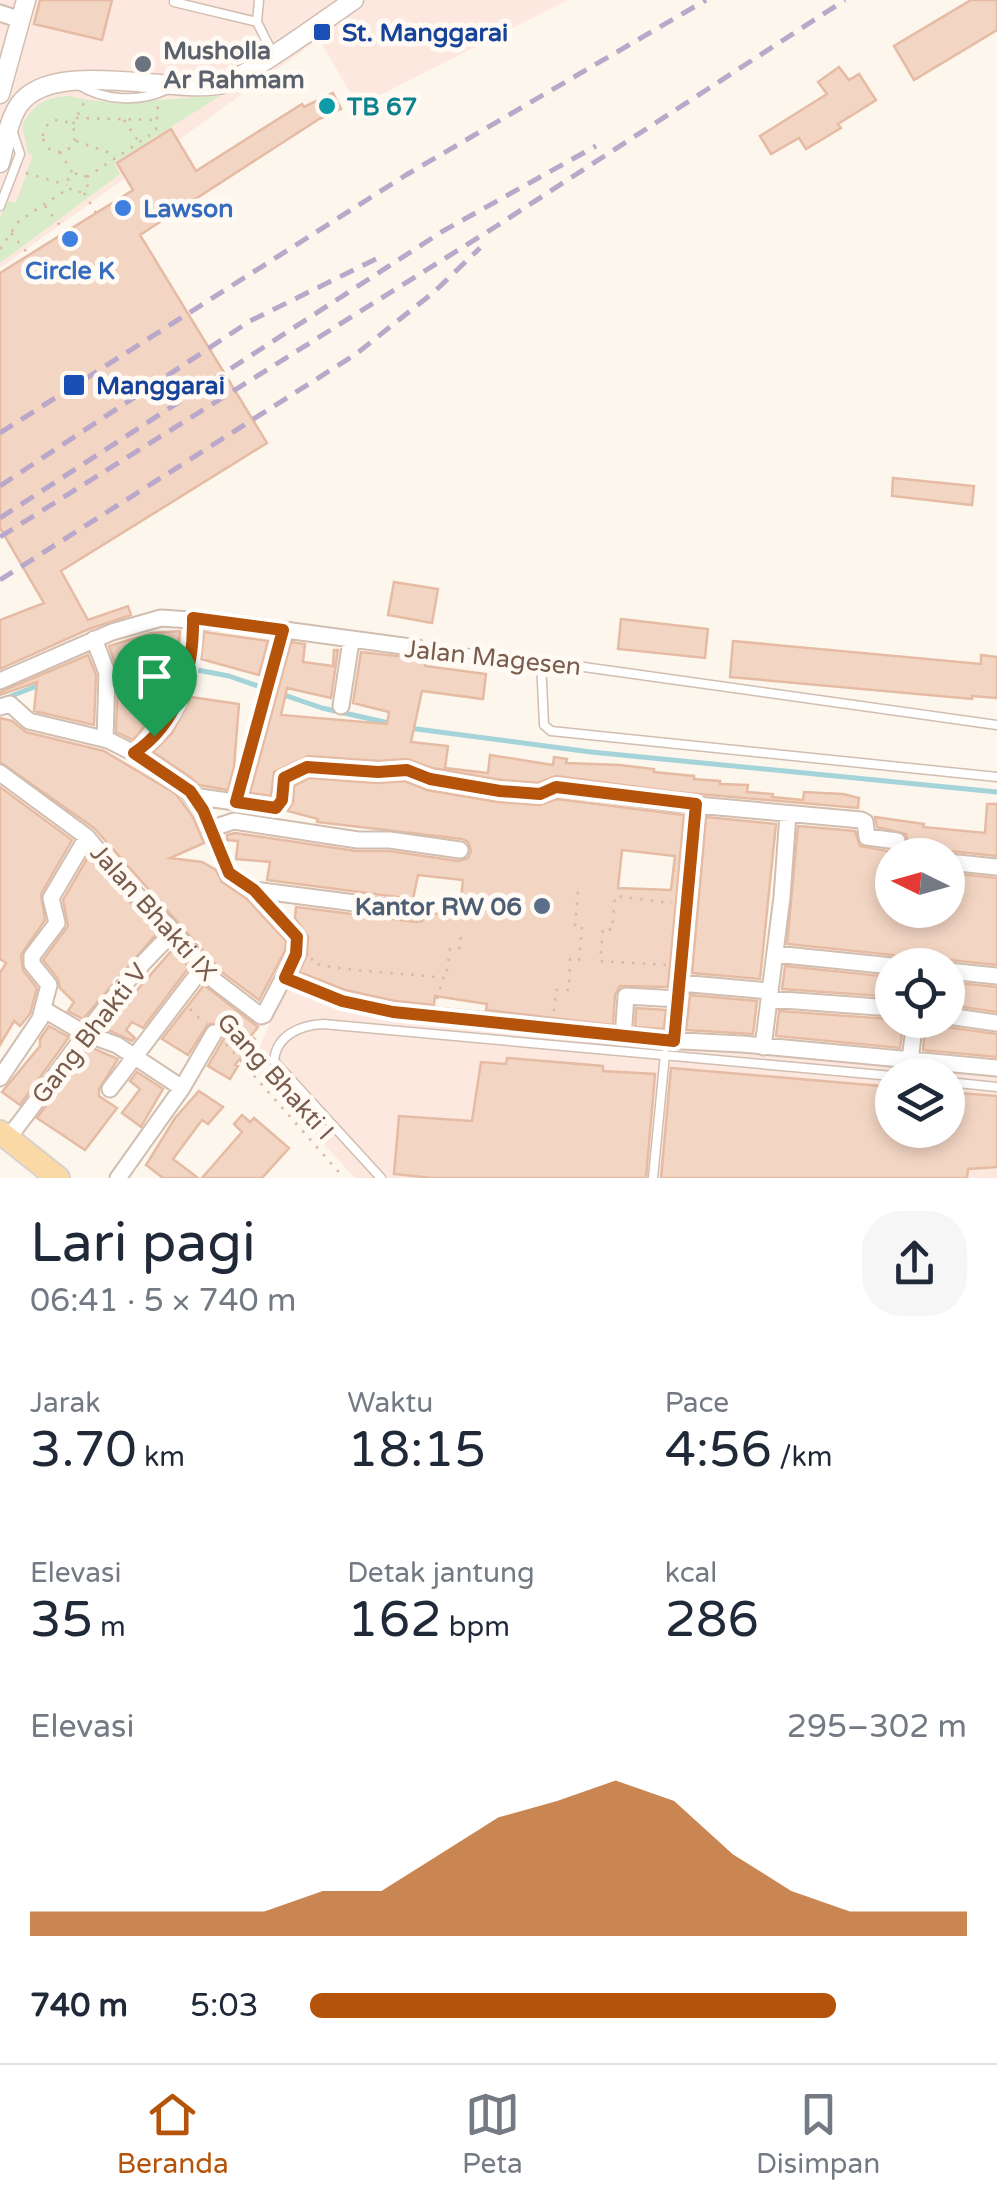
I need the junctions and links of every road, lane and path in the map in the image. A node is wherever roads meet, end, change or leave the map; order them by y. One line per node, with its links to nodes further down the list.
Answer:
1 (26, 0): 6 (street)
2 (258, 0): 7 (lane)
3 (354, 0): 8 (street)
4 (174, 2): 7 (lane)
5 (0, 14): 6 (street)
6 (21, 20): 12 (street)
7 (257, 22): 8 (lane)
8 (273, 54): 10 (street)
9 (72, 81): 10 (street); 11 (lane); 21 (street)
10 (168, 89): 11 (lane); 15 (path)
11 (90, 92): 13 (path)
12 (0, 94)
13 (76, 118): 14 (path); 16 (path)
14 (124, 119): 15 (path); 18 (path)
15 (156, 120): 18 (path)
16 (72, 126): 17 (path); 19 (path)
17 (75, 141): 19 (path); 20 (path)
18 (139, 142): 20 (path)
19 (60, 152): 22 (path)
20 (118, 156): 23 (path)
21 (7, 167): 24 (path); 27 (lane)
22 (73, 174): 23 (path); 24 (path)
23 (86, 178): 25 (path)
24 (69, 187): 25 (path); 26 (path)
25 (83, 191): 28 (path)
26 (44, 204): 29 (path); 30 (path)
27 (0, 206)
28 (96, 213)
29 (11, 232): 31 (path); 32 (path)
30 (65, 232)
31 (0, 250)
32 (29, 255)
33 (193, 618): 34 (street, Jalan Magesen); 35 (street, Jalan Magesen); 44 (street)
34 (283, 630): 36 (street, Jalan Magesen); 48 (street)
35 (94, 639): 39 (street, Jalan Magesen); 43 (street)
36 (351, 641): 37 (street, Jalan Magesen); 40 (street)
37 (418, 648): 38 (lane, Jalan Magesen)
38 (541, 661): 42 (lane, Jalan Magesen); 46 (lane)
39 (0, 681)
40 (341, 706)
41 (0, 707): 43 (street)
42 (997, 725)
43 (106, 740): 44 (street)
44 (134, 753): 47 (street)
45 (0, 772): 52 (street, Jalan Bhakti IX)
46 (997, 777)
47 (194, 796): 48 (street); 51 (street)
48 (236, 802): 49 (street)
49 (696, 804): 50 (street); 59 (street)
50 (788, 814): 53 (street); 64 (street)
51 (210, 829): 54 (street); 57 (street)
52 (88, 838): 61 (street, Jalan Bhakti IX); 75 (street)
53 (875, 838)
54 (460, 850)
55 (965, 864): 56 (street)
56 (997, 867)
57 (254, 890): 60 (street); 63 (street)
58 (578, 890): 79 (path)
59 (689, 905): 71 (street); 71 (path)
60 (417, 911)
61 (174, 932): 66 (street, Jalan Bhakti IX); 81 (street, Gang Bhakti V)
62 (461, 932): 70 (path)
63 (296, 954): 69 (street); 70 (path)
64 (775, 954): 65 (street); 72 (street)
65 (875, 964)
66 (203, 967): 69 (street, Jalan Bhakti IX); 73 (street)
67 (965, 973): 68 (street)
68 (997, 976)
69 (285, 978): 76 (street)
70 (442, 978): 76 (path)
71 (680, 983): 72 (street); 82 (street); 83 (street)
72 (770, 995): 74 (street); 84 (street)
73 (180, 999): 80 (path, Gang Bhakti I); 85 (street)
74 (875, 1006)
75 (43, 1009): 81 (street); 90 (street)
76 (435, 1015): 79 (street)
77 (965, 1018): 78 (street)
78 (997, 1023)
79 (552, 1027): 82 (street)
80 (214, 1033): 93 (street); 98 (path, Gang Bhakti I)
81 (84, 1034): 85 (street); 95 (street, Gang Bhakti V)
82 (623, 1038): 83 (street)
83 (669, 1047): 84 (street); 89 (lane); 99 (lane); 100 (lane)
84 (764, 1047): 86 (street)
85 (134, 1055): 93 (street); 94 (street)
86 (888, 1058)
87 (965, 1065): 88 (street)
88 (997, 1068)
89 (875, 1074)
90 (0, 1078)
91 (965, 1084): 92 (lane)
92 (997, 1087)
93 (182, 1088): 97 (street)
94 (110, 1089)
95 (4, 1135): 96 (main road)
96 (58, 1178)
97 (118, 1178)
98 (344, 1178)
99 (382, 1178)
100 (653, 1178)

